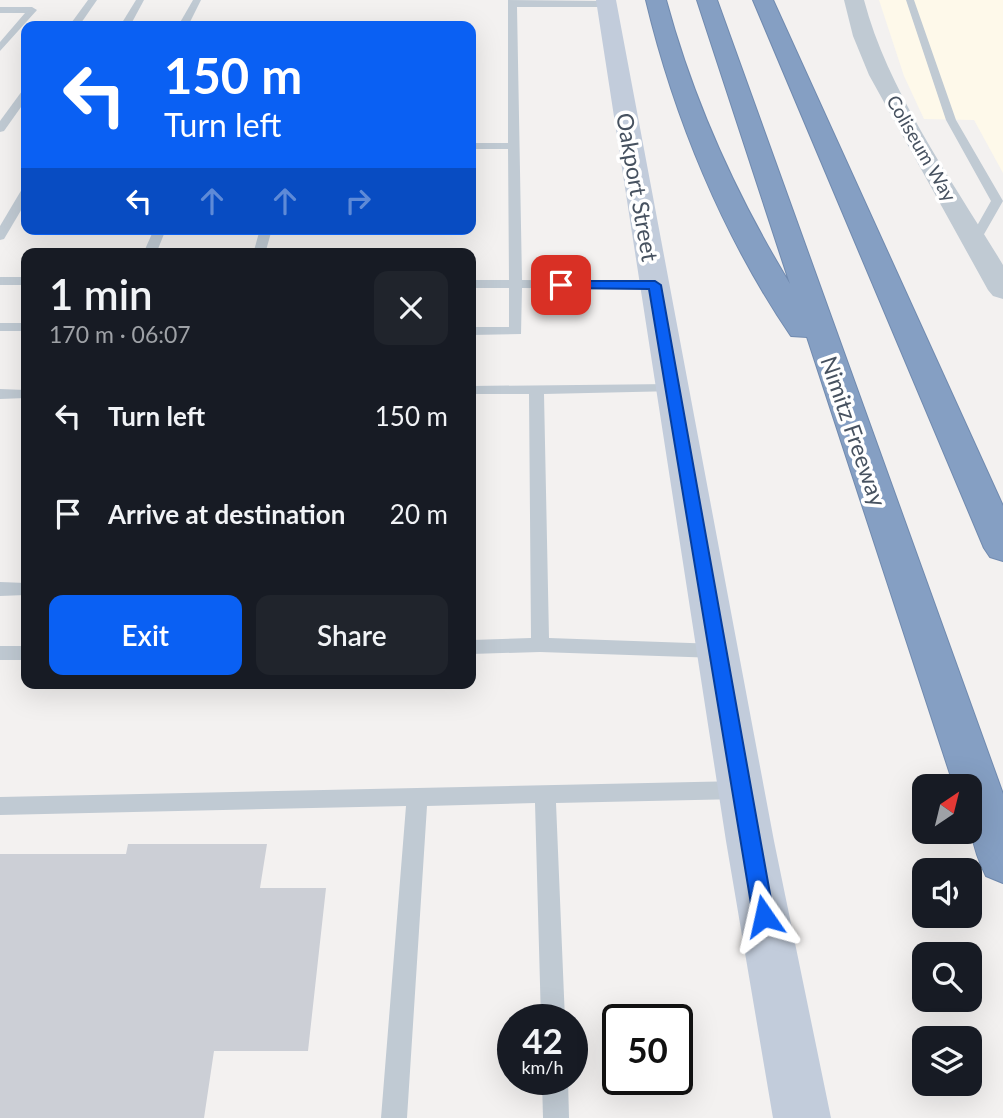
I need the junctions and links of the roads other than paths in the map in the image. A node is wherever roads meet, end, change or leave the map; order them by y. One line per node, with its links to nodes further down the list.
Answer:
1 (39, 0): 13 (lane)
2 (93, 0): 15 (lane)
3 (140, 0): 16 (lane)
4 (197, 0): 17 (lane)
5 (656, 0): 42 (highway)
6 (707, 0): 42 (highway, Nimitz Freeway)
7 (763, 0): 43 (highway)
8 (854, 0): 27 (street, Coliseum Way)
9 (910, 0): 25 (lane)
10 (511, 2): 11 (lane); 23 (lane)
11 (606, 2): 32 (main road, Oakport Street)
12 (0, 10): 13 (lane)
13 (32, 10): 14 (lane)
14 (23, 21)
15 (78, 21)
16 (128, 21)
17 (186, 21)
18 (21, 23): 19 (lane)
19 (0, 48)
20 (21, 100): 21 (lane)
21 (0, 129)
22 (476, 146): 23 (lane)
23 (514, 146): 31 (lane)
24 (21, 200): 26 (lane)
25 (1000, 201): 27 (lane)
26 (0, 236)
27 (975, 240): 33 (street, Coliseum Way)
28 (0, 281): 29 (lane)
29 (21, 281)
30 (476, 284): 31 (lane)
31 (516, 284): 32 (lane); 36 (lane)
32 (655, 285): 37 (main road, Oakport Street)
33 (1003, 290)
34 (0, 327): 35 (lane)
35 (21, 327)
36 (476, 331)
37 (672, 388): 39 (lane); 48 (main road, Oakport Street)
38 (476, 390): 39 (lane)
39 (536, 390): 46 (lane)
40 (0, 394): 41 (lane)
41 (21, 394)
42 (843, 398): 55 (highway, Nimitz Freeway)
43 (1003, 548)
44 (0, 589): 45 (lane)
45 (21, 589)
46 (540, 645): 47 (lane); 48 (lane)
47 (476, 647)
48 (718, 651): 51 (main road, Oakport Street)
49 (0, 653): 50 (lane)
50 (21, 653)
51 (741, 790): 52 (lane); 60 (main road, Oakport Street)
52 (545, 795): 53 (lane); 56 (lane)
53 (417, 798): 54 (lane); 58 (lane)
54 (0, 806)
55 (1003, 861)
56 (552, 1004)
57 (555, 1095): 59 (lane)
58 (394, 1118)
59 (556, 1118)
60 (802, 1118)

